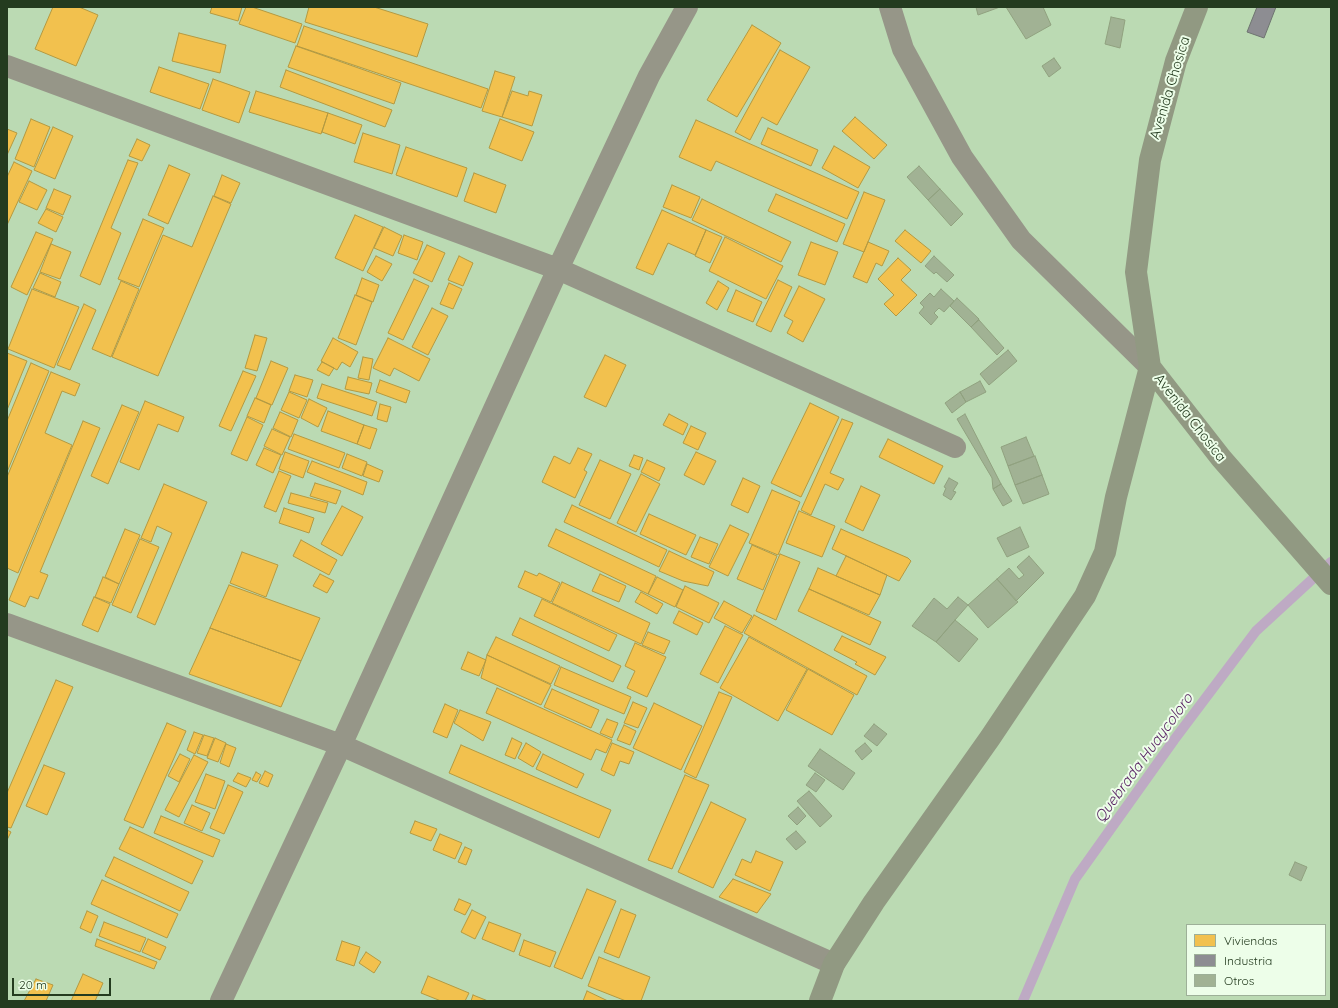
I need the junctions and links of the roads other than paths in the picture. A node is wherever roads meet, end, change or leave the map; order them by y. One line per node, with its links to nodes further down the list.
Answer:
1 (687, 7): 5 (street)
2 (890, 7): 6 (street)
3 (1197, 7): 6 (main road, Avenida Chosica)
4 (7, 66): 5 (street)
5 (558, 269): 7 (street); 10 (street)
6 (1150, 367): 8 (main road, Avenida Chosica); 11 (main road)
7 (955, 447)
8 (1331, 584)
9 (7, 624): 10 (street)
10 (341, 745): 11 (street); 12 (street)
11 (834, 964): 13 (main road)
12 (221, 1001)
13 (820, 1001)

